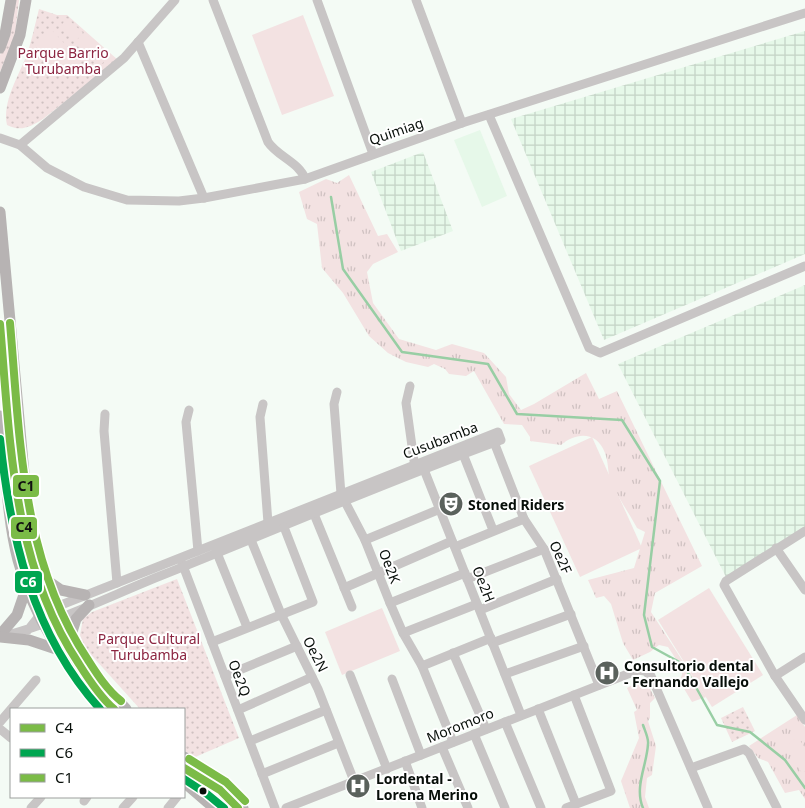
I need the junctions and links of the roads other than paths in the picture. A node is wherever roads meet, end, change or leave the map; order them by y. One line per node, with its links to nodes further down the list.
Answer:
1 (11, 0): 9 (main road)
2 (26, 0): 10 (main road)
3 (175, 0): 8 (street)
4 (213, 0): 16 (street)
5 (316, 0): 15 (street)
6 (416, 0): 12 (street)
7 (805, 13): 11 (street, Quimiag)
8 (138, 42): 14 (street); 17 (street)
9 (0, 48)
10 (0, 88)
11 (489, 115): 12 (street, Quimiag); 19 (street)
12 (462, 123): 15 (street, Quimiag)
13 (0, 138): 14 (street, Quimiag)
14 (20, 145): 17 (street, Quimiag)
15 (372, 154): 16 (street, Quimiag)
16 (306, 178): 17 (street, Quimiag)
17 (204, 198)
18 (0, 212): 20 (main road)
19 (805, 266)
20 (2, 269): 21 (main road)
21 (3, 289): 48 (main road)
22 (410, 386): 30 (street, Oe2H)
23 (338, 392): 31 (street, Oe2K)
24 (263, 404): 35 (street)
25 (189, 410): 44 (street)
26 (105, 414): 51 (street)
27 (0, 416): 52 (main road)
28 (494, 442): 29 (street, Cusubamba); 30 (street, Cusubamba); 34 (street, Oe2F)
29 (463, 454): 30 (street, Cusubamba); 37 (street)
30 (419, 467): 31 (street, Cusubamba); 32 (street, Oe2H)
31 (343, 498): 33 (street, Cusubamba); 35 (street, Cusubamba); 40 (street, Oe2K)
32 (440, 509): 40 (street); 41 (street, Oe2H)
33 (314, 514): 36 (street, Cusubamba); 53 (street)
34 (524, 519): 37 (street); 43 (street, Oe2F)
35 (268, 523): 44 (street, Cusubamba)
36 (284, 527): 39 (street, Cusubamba); 60 (street)
37 (493, 530): 41 (street)
38 (805, 531): 42 (street)
39 (251, 540): 45 (street, Cusubamba); 60 (street, Oe2N)
40 (365, 540): 47 (street, Oe2K)
41 (453, 544): 47 (street); 49 (street, Oe2H)
42 (776, 548): 54 (street); 78 (street)
43 (544, 549): 49 (street); 50 (street, Oe2F)
44 (198, 551): 46 (street, Cusubamba)
45 (218, 553): 46 (street, Cusubamba); 63 (street)
46 (181, 563): 51 (street, Cusubamba); 55 (street, Cusubamba); 68 (street, Oe2Q)
47 (379, 573): 53 (street); 56 (street, Oe2K)
48 (42, 576): 55 (main road); 59 (main road)
49 (466, 576): 56 (street); 58 (street, Oe2H)
50 (557, 579): 58 (street); 61 (street, Oe2F)
51 (117, 583): 55 (street, Cusubamba)
52 (26, 586): 62 (main road); 65 (main road)
53 (344, 588): 57 (street)
54 (805, 590)
55 (87, 600): 59 (street, Cusubamba); 66 (main road)
56 (390, 603): 64 (street, Oe2K)
57 (352, 607)
58 (478, 607): 64 (street); 67 (street, Oe2H)
59 (55, 614): 62 (street, Cusubamba); 66 (main road)
60 (281, 614): 63 (street); 69 (street, Oe2N)
61 (571, 614): 67 (street); 70 (street, Oe2F)
62 (41, 621): 65 (street, Cusubamba); 71 (main road)
63 (247, 627): 68 (street)
64 (403, 633): 74 (street, Oe2K)
65 (0, 637): 71 (main road)
66 (70, 638): 86 (main road)
67 (492, 641): 72 (street); 75 (street, Oe2H)
68 (212, 642): 77 (street, Oe2Q)
69 (297, 646): 77 (street); 79 (street, Oe2N)
70 (584, 646): 75 (street); 82 (street, Oe2F)
71 (59, 650): 85 (main road)
72 (454, 653): 74 (street); 96 (street)
73 (805, 658): 78 (street)
74 (422, 666): 100 (street, Oe2K)
75 (505, 674): 91 (street, Oe2H)
76 (350, 675): 107 (street)
77 (225, 676): 89 (street, Oe2Q)
78 (775, 676): 92 (street)
79 (312, 677): 89 (street); 90 (street, Oe2N)
80 (392, 679): 103 (street)
81 (36, 680): 84 (street)
82 (599, 685): 83 (street, Moromoro); 106 (street, Moromoro)
83 (574, 695): 87 (street, Moromoro); 114 (street)
84 (12, 708)
85 (100, 708)
86 (125, 708)
87 (538, 709): 91 (street, Moromoro); 114 (street)
88 (10, 710): 93 (street)
89 (238, 710): 99 (street, Oe2Q)
90 (326, 710): 99 (street); 101 (street, Oe2N)
91 (521, 716): 94 (street, Moromoro)
92 (805, 720)
93 (0, 722)
94 (504, 722): 96 (street, Moromoro); 125 (street)
95 (0, 729): 98 (street)
96 (486, 729): 97 (street, Moromoro)
97 (474, 734): 100 (street, Moromoro); 124 (street)
98 (10, 737)
99 (250, 741): 108 (street, Oe2Q)
100 (454, 742): 102 (street, Moromoro)
101 (338, 743): 108 (street); 109 (street, Oe2N)
102 (442, 747): 103 (street, Moromoro); 123 (street)
103 (421, 755): 105 (street, Moromoro)
104 (185, 758): 119 (main road)
105 (405, 761): 107 (street, Moromoro); 122 (street)
106 (691, 768): 127 (street); 128 (street)
107 (387, 769): 109 (street, Moromoro)
108 (262, 774): 120 (street, Oe2Q)
109 (354, 781): 121 (street, Moromoro)
110 (185, 785): 118 (main road)
111 (40, 798): 115 (street)
112 (132, 798): 116 (street)
113 (176, 798): 117 (street)
114 (576, 804): 126 (street)
115 (31, 808)
116 (123, 808)
117 (168, 808)
118 (213, 808)
119 (243, 808)
120 (276, 808)
121 (286, 808)
122 (422, 808)
123 (468, 808)
124 (505, 808)
125 (540, 808)
126 (566, 808)
127 (708, 808)
128 (777, 808)

